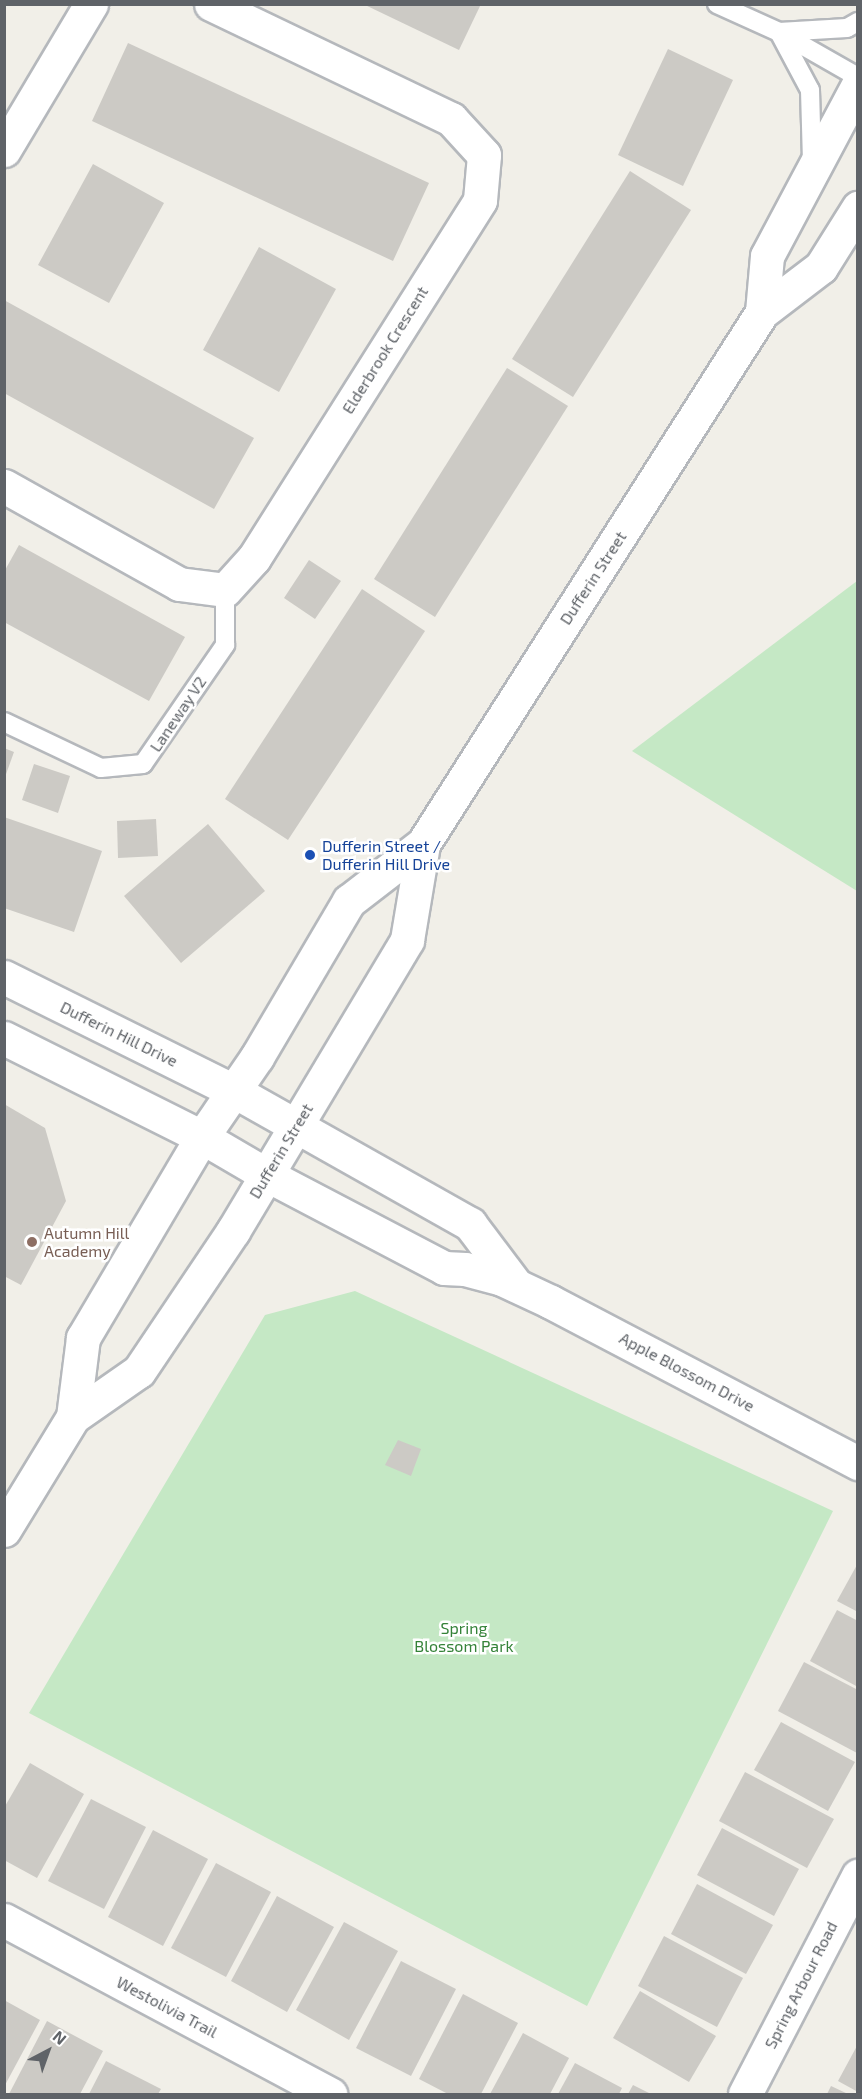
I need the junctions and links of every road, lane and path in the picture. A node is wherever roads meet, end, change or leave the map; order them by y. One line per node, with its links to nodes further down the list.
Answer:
1 (91, 4): 8 (street)
2 (211, 4): 13 (street, Elderbrook Crescent)
3 (717, 4): 5 (lane)
4 (858, 22): 5 (lane)
5 (780, 32): 6 (lane); 9 (lane)
6 (858, 77)
7 (858, 85): 9 (street, Dufferin Street)
8 (4, 150)
9 (812, 171): 11 (street, Dufferin Street)
10 (858, 208): 11 (street, Dufferin Street)
11 (762, 312): 15 (street, Dufferin Street)
12 (4, 486): 13 (street)
13 (225, 590): 14 (lane, Laneway V2)
14 (4, 722)
15 (423, 844): 18 (street, Dufferin Street); 19 (street, Dufferin Street)
16 (4, 977): 18 (street, Dufferin Hill Drive)
17 (4, 1038): 20 (street)
18 (234, 1091): 19 (street, Apple Blossom Drive); 20 (street, Dufferin Street)
19 (296, 1126): 21 (street, Dufferin Street); 22 (street, Apple Blossom Drive)
20 (202, 1137): 21 (street, Apple Blossom Drive); 23 (street, Dufferin Street)
21 (267, 1175): 22 (street, Apple Blossom Drive); 23 (street, Dufferin Street)
22 (516, 1285): 24 (street, Apple Blossom Drive)
23 (73, 1417): 25 (street, Dufferin Street)
24 (858, 1463)
25 (4, 1530)
26 (858, 1876): 29 (street, Spring Arbour Road)
27 (4, 1920): 28 (street, Westolivia Trail)
28 (314, 2091)
29 (745, 2094)

